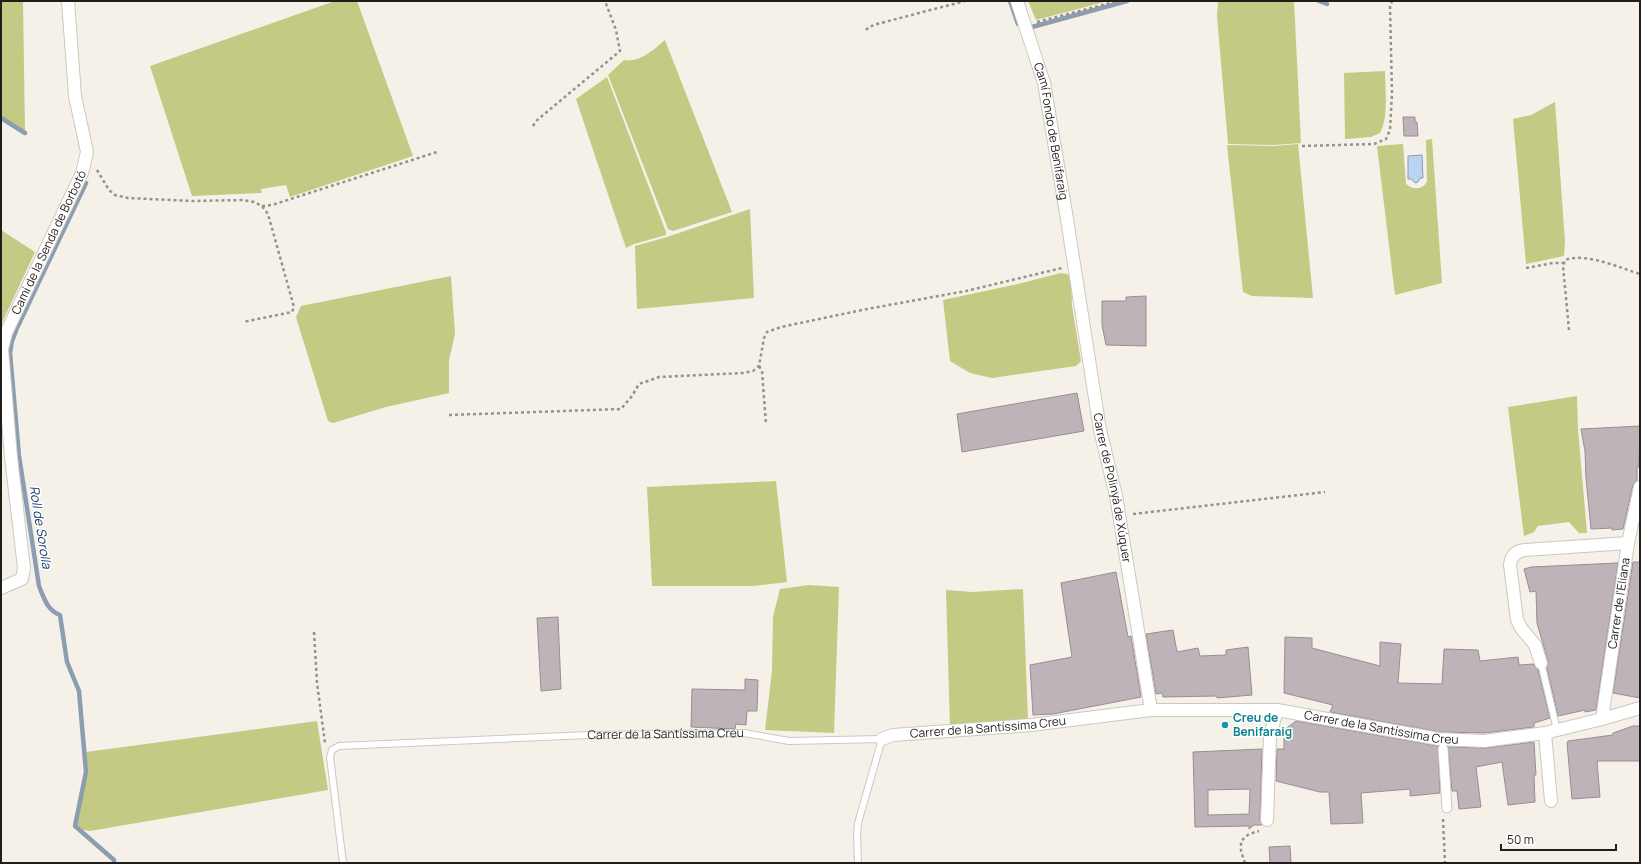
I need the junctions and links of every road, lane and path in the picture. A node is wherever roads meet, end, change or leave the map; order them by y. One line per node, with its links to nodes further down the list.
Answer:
1 (68, 1): 11 (street, Camí de la Senda de Borbotó)
2 (605, 1): 9 (path)
3 (965, 1): 8 (path)
4 (1017, 1): 7 (street, Camí Fondo de Benifaraig)
5 (1118, 1): 7 (path)
6 (1392, 1): 10 (path)
7 (1025, 25): 15 (street, Camí Fondo de Benifaraig)
8 (866, 30)
9 (533, 126)
10 (1302, 146)
11 (87, 152): 13 (path); 27 (street, Camí de la Senda de Borbotó)
12 (437, 152): 13 (path)
13 (262, 206): 18 (path)
14 (1564, 262): 16 (path); 17 (path); 19 (path)
15 (1074, 265): 20 (path); 25 (street, Carrer de Polinyà de Xúquer)
16 (1526, 268)
17 (1640, 274)
18 (243, 322)
19 (1569, 330)
20 (759, 366): 21 (path); 22 (path)
21 (449, 415)
22 (766, 424)
23 (1640, 487): 26 (street, Carrer de l'Eliana)
24 (1325, 492): 25 (path)
25 (1118, 516): 31 (street, Carrer de Polinyà de Xúquer)
26 (1628, 543): 29 (street); 33 (street, Carrer de l'Eliana)
27 (1, 588)
28 (314, 632): 38 (path)
29 (1541, 663): 34 (lane)
30 (1640, 708): 33 (street, Carrer de la Santíssima Creu)
31 (1151, 710): 32 (street, Carrer de la Santíssima Creu); 36 (street, Carrer de la Santíssima Creu)
32 (1277, 710): 35 (street, Carrer de la Santíssima Creu); 41 (street)
33 (1602, 719): 34 (street, Carrer de la Santíssima Creu)
34 (1557, 730): 35 (street, Carrer de la Santíssima Creu)
35 (1545, 733): 39 (street)
36 (882, 739): 38 (lane, Carrer de la Santíssima Creu); 43 (lane)
37 (1443, 749): 40 (street)
38 (332, 750): 42 (lane)
39 (1550, 801)
40 (1446, 808): 45 (path)
41 (1267, 820): 44 (path)
42 (343, 863)
43 (858, 863)
44 (1245, 863)
45 (1445, 863)

